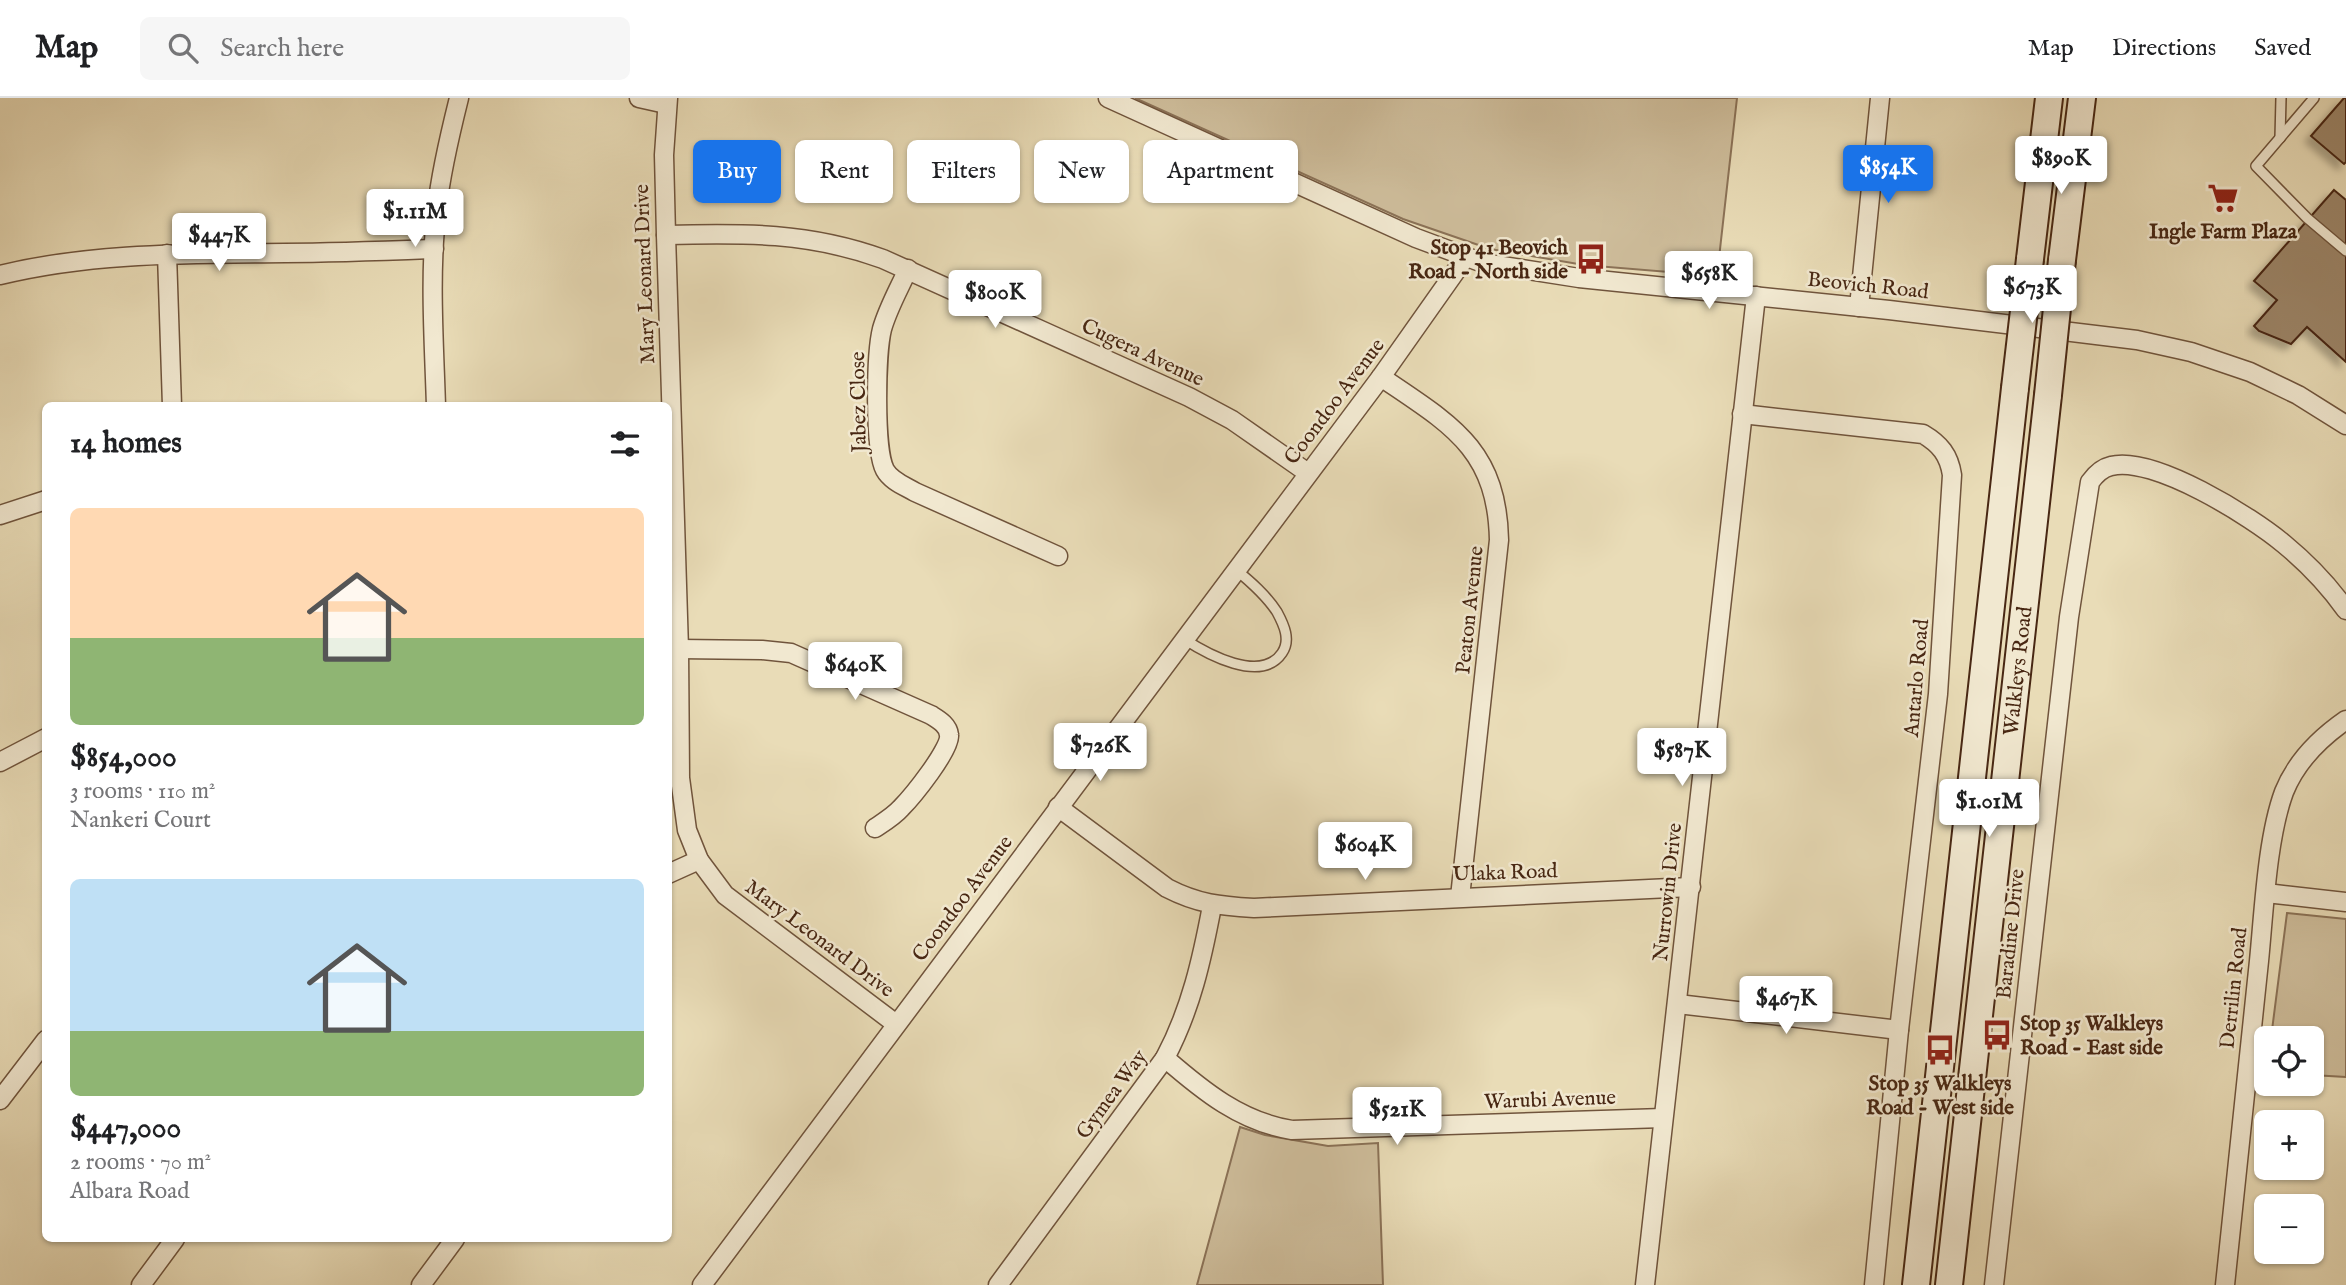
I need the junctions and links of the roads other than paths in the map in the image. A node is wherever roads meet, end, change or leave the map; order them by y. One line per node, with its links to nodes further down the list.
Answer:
1 (459, 98): 12 (street)
2 (639, 98): 9 (street)
3 (1108, 98): 15 (street, Beovich Road)
4 (1880, 98): 19 (street)
5 (2049, 98): 62 (main road, Walkleys Road, bridge)
6 (2082, 98): 63 (main road, Walkleys Road, bridge)
7 (2281, 98): 10 (lane)
8 (2314, 98): 10 (lane)
9 (667, 101): 11 (street, Mary Leonard Drive)
10 (2280, 138): 13 (lane)
11 (666, 235): 16 (street, Cugera Avenue); 23 (street, Mary Leonard Drive)
12 (434, 249): 14 (street); 22 (street)
13 (2346, 251)
14 (167, 254): 17 (street); 21 (street)
15 (1465, 258): 18 (street, Beovich Road); 20 (street, Coondoo Avenue)
16 (908, 270): 27 (street, Cugera Avenue); 30 (street, Jabez Close)
17 (0, 275)
18 (1756, 296): 19 (street, Beovich Road); 24 (street, Nurrowin Drive)
19 (1859, 307): 25 (street, Beovich Road)
20 (1381, 377): 27 (street, Coondoo Avenue); 44 (street, Peaton Avenue)
21 (172, 402)
22 (436, 402)
23 (671, 402)
24 (1742, 414): 42 (street, Nurrowin Drive); 49 (street, Antarlo Road)
25 (2346, 425)
26 (672, 426): 34 (street, Mary Leonard Drive)
27 (1308, 473): 31 (street, Coondoo Avenue)
28 (42, 501): 29 (street)
29 (0, 515)
30 (1058, 556)
31 (1235, 569): 33 (street, Coondoo Avenue); 33 (lane)
32 (2346, 610): 64 (street, Baradine Drive)
33 (1184, 639): 38 (street, Coondoo Avenue)
34 (679, 649): 39 (street); 40 (street, Mary Leonard Drive)
35 (2346, 720): 43 (street, Derrilin Road)
36 (42, 740): 37 (street)
37 (0, 762)
38 (1058, 807): 46 (street, Ulaka Road); 48 (street, Coondoo Avenue)
39 (875, 828)
40 (699, 860): 41 (street); 48 (street, Mary Leonard Drive)
41 (672, 872)
42 (1691, 887): 44 (street, Ulaka Road); 47 (street, Nurrowin Drive)
43 (2266, 893): 45 (street); 65 (street, Derrilin Road)
44 (1460, 897): 46 (street, Ulaka Road)
45 (2346, 902)
46 (1212, 906): 51 (street, Gymea Way)
47 (1678, 1004): 49 (street); 53 (street, Nurrowin Drive)
48 (896, 1024): 59 (street, Coondoo Avenue)
49 (1899, 1030): 61 (street, Antarlo Road)
50 (42, 1045): 52 (street)
51 (1165, 1058): 53 (street, Warubi Avenue); 56 (street, Gymea Way)
52 (0, 1100)
53 (1663, 1118): 60 (street, Nurrowin Drive)
54 (173, 1242): 57 (street)
55 (453, 1242): 58 (street)
56 (1001, 1284)
57 (141, 1285)
58 (421, 1285)
59 (702, 1285)
60 (1645, 1285)
61 (1874, 1285)
62 (1916, 1285)
63 (1949, 1285)
64 (1994, 1285)
65 (2225, 1285)

